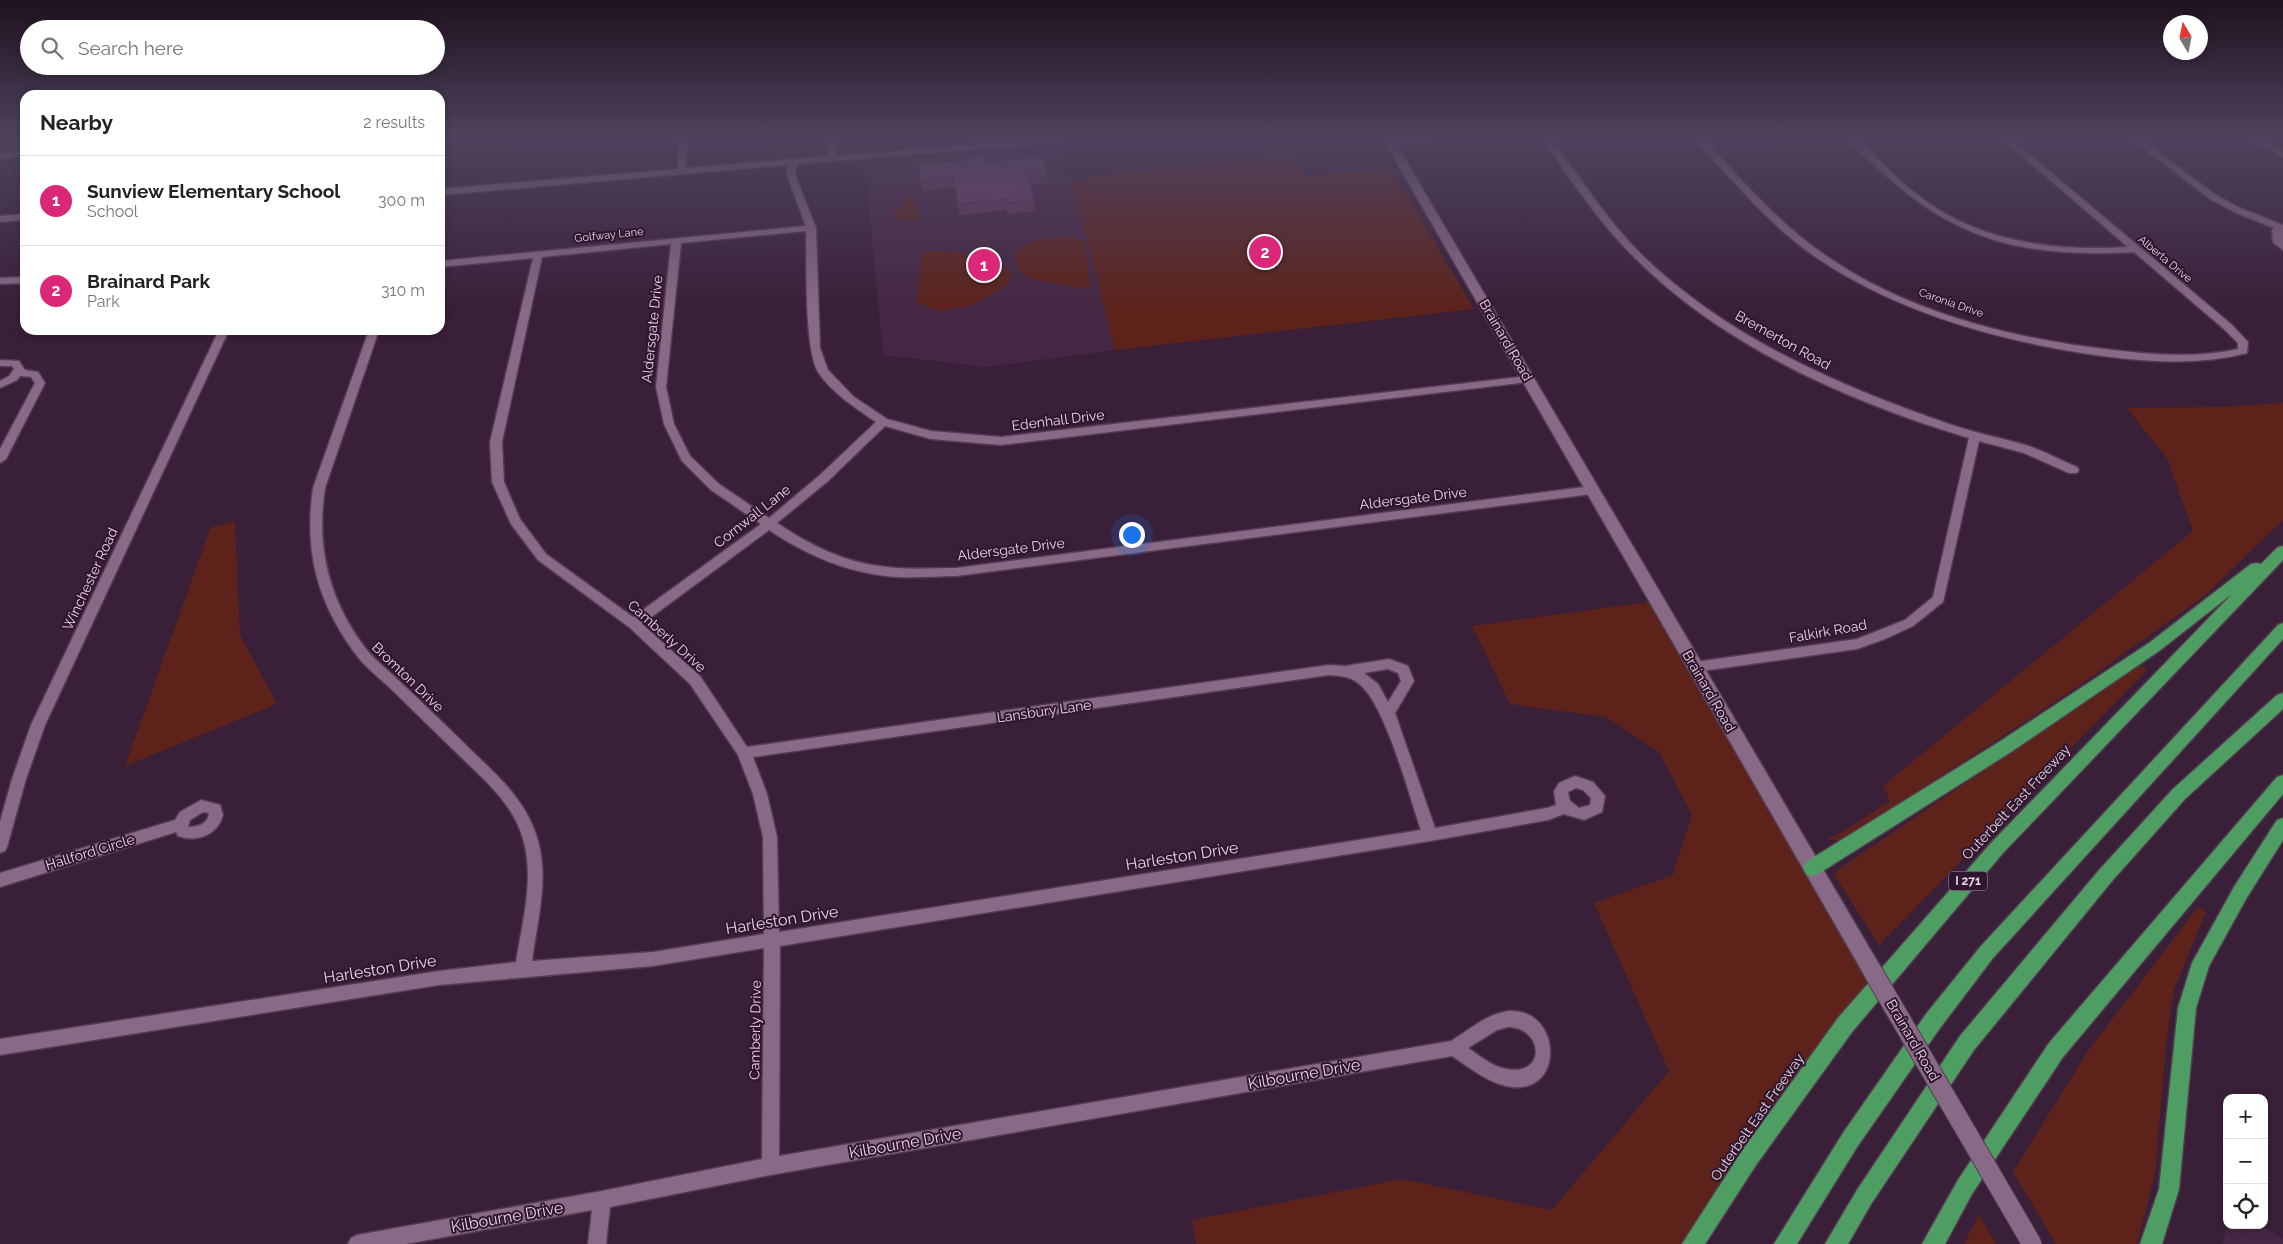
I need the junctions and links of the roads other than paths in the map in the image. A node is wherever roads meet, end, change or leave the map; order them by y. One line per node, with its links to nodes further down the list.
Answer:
1 (799, 195): 10 (street, Edenhall Drive)
2 (1421, 195): 24 (main road, Brainard Road)
3 (1589, 195): 27 (street, Bremerton Road)
4 (1750, 195): 21 (street, Caronia Drive)
5 (1912, 195): 14 (street)
6 (2072, 195): 14 (street, Alberta Drive)
7 (2210, 195): 11 (street)
8 (20, 217): 9 (street)
9 (0, 219)
10 (811, 228): 12 (street, Golfway Lane); 26 (street, Edenhall Drive)
11 (2282, 228): 13 (street)
12 (676, 242): 15 (street, Golfway Lane); 32 (street, Aldersgate Drive)
13 (2283, 247)
14 (2135, 249): 21 (street, Alberta Drive)
15 (538, 255): 16 (street, Golfway Lane); 34 (street, Camberly Drive)
16 (445, 264)
17 (20, 280): 18 (street)
18 (0, 281)
19 (222, 335): 46 (street, Winchester Road)
20 (372, 335): 50 (street, Bromton Drive)
21 (2243, 342)
22 (0, 363): 23 (street)
23 (18, 374): 25 (street); 28 (street)
24 (1528, 379): 26 (street, Edenhall Drive); 31 (main road, Brainard Road)
25 (0, 385)
26 (883, 422): 32 (street, Cornwall Lane)
27 (1975, 436): 30 (street, Bremerton Road); 36 (street, Falkirk Road)
28 (5, 443): 29 (street)
29 (0, 459)
30 (2073, 470)
31 (1592, 490): 32 (street, Aldersgate Drive); 36 (main road, Brainard Road)
32 (769, 524): 34 (street, Cornwall Lane)
33 (2283, 549): 47 (highway); 57 (highway, Outerbelt East Freeway / I 271)
34 (633, 624): 40 (street, Camberly Drive)
35 (2283, 629): 58 (highway)
36 (1695, 667): 47 (main road, Brainard Road)
37 (1363, 673): 39 (street, Lansbury Lane); 39 (street); 40 (street, Lansbury Lane)
38 (2283, 699): 59 (highway)
39 (1388, 712): 45 (street, Lansbury Lane)
40 (744, 753): 49 (street, Camberly Drive)
41 (2283, 782): 60 (highway)
42 (1566, 807): 45 (street, Harleston Drive)
43 (180, 825): 48 (street, Hallford Circle)
44 (2283, 825): 62 (highway)
45 (1430, 835): 49 (street, Harleston Drive)
46 (0, 847)
47 (1812, 868): 61 (main road, Brainard Road, bridge)
48 (0, 880)
49 (772, 939): 50 (street, Harleston Drive); 53 (street, Camberly Drive)
50 (522, 968): 51 (street, Harleston Drive)
51 (0, 1047)
52 (1454, 1048): 52 (street, Kilbourne Drive); 53 (street, Kilbourne Drive)
53 (770, 1166): 54 (street, Kilbourne Drive)
54 (602, 1200): 55 (street, Kilbourne Drive); 56 (street)
55 (357, 1244)
56 (597, 1244)
57 (1693, 1244)
58 (1785, 1244)
59 (1836, 1244)
60 (1932, 1244)
61 (2032, 1244)
62 (2151, 1244)

